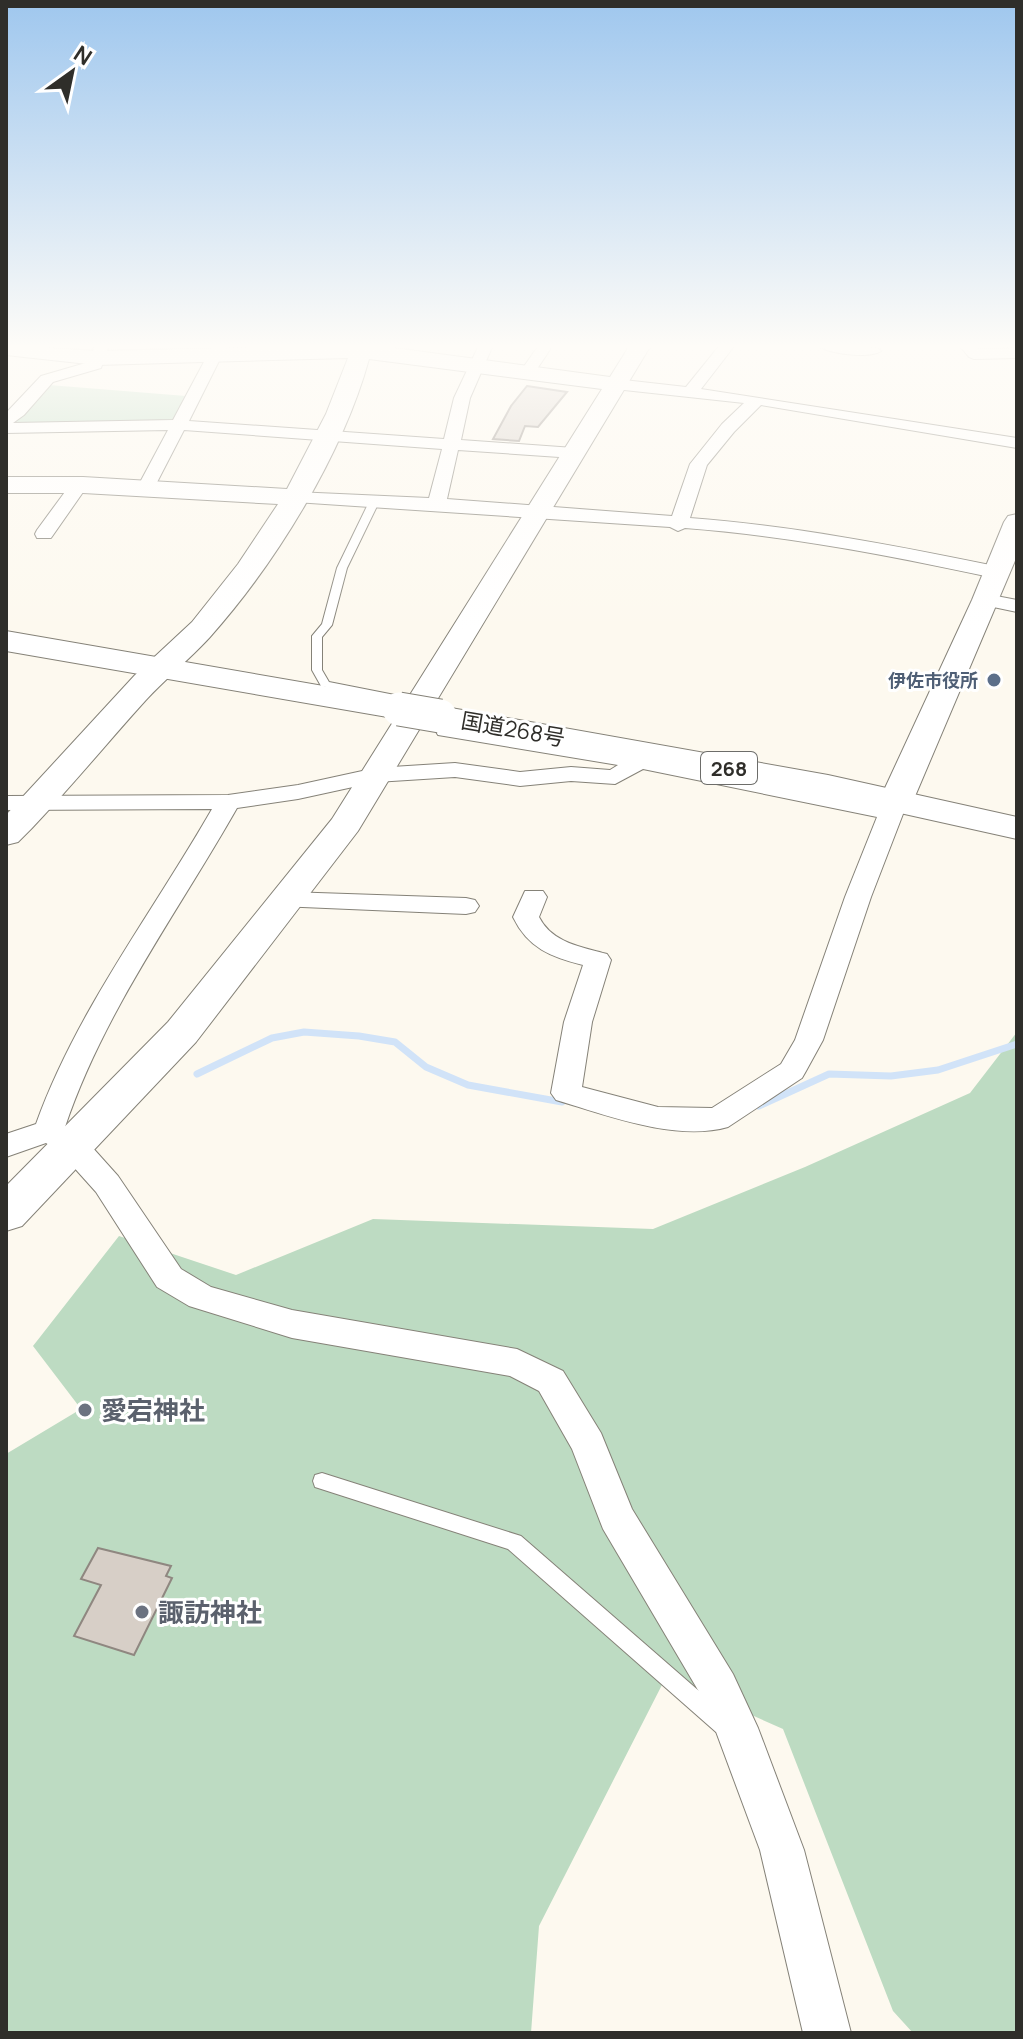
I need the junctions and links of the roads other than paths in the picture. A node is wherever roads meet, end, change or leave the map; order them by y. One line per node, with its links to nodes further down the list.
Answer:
1 (173, 440): 10 (street)
2 (324, 440): 11 (street)
3 (412, 440): 6 (street)
4 (582, 440): 7 (street)
5 (718, 440): 16 (street)
6 (452, 443): 7 (street); 13 (street)
7 (574, 453): 14 (street)
8 (6, 485): 9 (street)
9 (79, 485): 10 (street); 17 (street)
10 (146, 488): 11 (street)
11 (295, 497): 12 (street); 21 (street)
12 (374, 502): 13 (street); 22 (lane)
13 (437, 504): 14 (street)
14 (538, 513): 16 (street); 22 (street)
15 (1017, 522): 18 (street)
16 (678, 525): 18 (street)
17 (44, 534)
18 (990, 586): 19 (street); 28 (street)
19 (1017, 606)
20 (6, 641): 21 (highway, 国道268号 / 268)
21 (158, 669): 22 (highway, 国道268号 / 268); 27 (street)
22 (426, 714): 23 (street); 24 (street); 28 (highway, 国道268号 / 268)
23 (639, 761): 24 (street); 28 (street)
24 (376, 775): 25 (street); 32 (street)
25 (228, 802): 27 (street); 34 (street)
26 (6, 803): 27 (street)
27 (39, 804): 30 (street)
28 (894, 807): 29 (highway, 国道268号 / 268); 31 (street)
29 (1017, 828)
30 (6, 835)
31 (534, 897)
32 (288, 900): 33 (street); 34 (street)
33 (466, 906)
34 (61, 1138): 35 (street); 36 (street); 38 (street)
35 (6, 1146)
36 (6, 1214)
37 (322, 1481): 38 (lane)
38 (743, 1743): 39 (street)
39 (827, 2033)

